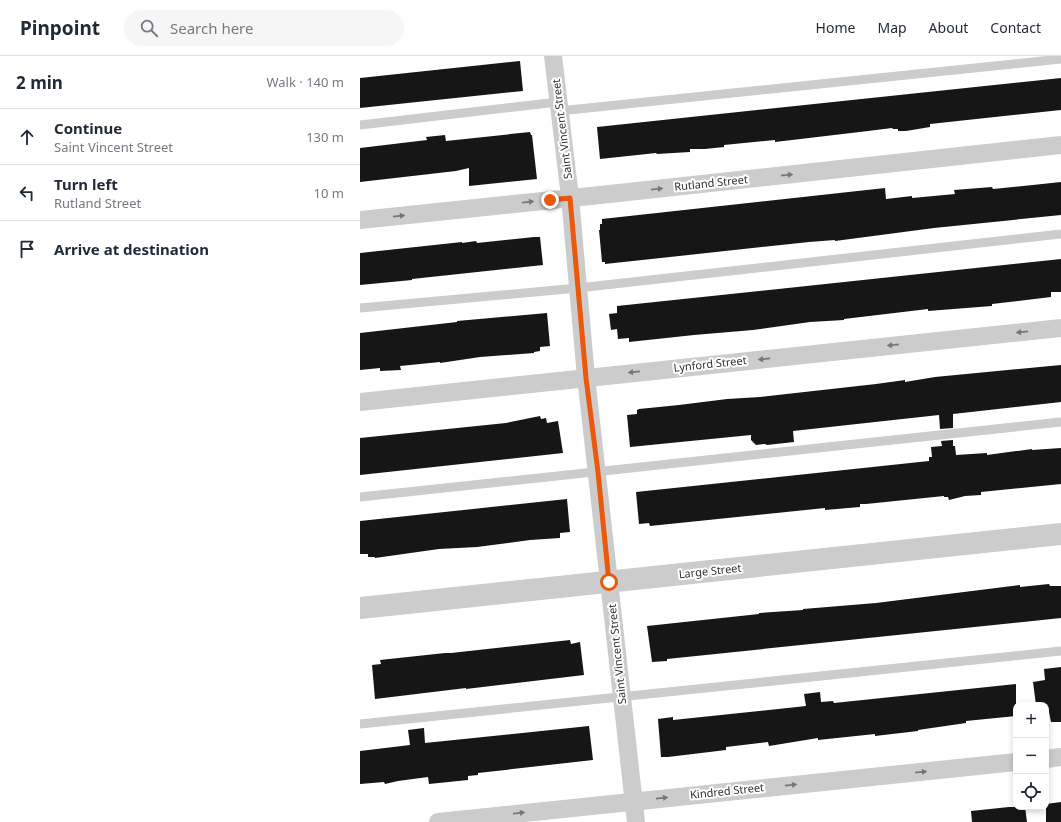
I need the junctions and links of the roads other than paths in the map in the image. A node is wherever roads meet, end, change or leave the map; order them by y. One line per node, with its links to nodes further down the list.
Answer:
1 (553, 56): 3 (street, Saint Vincent Street)
2 (1061, 59): 3 (lane)
3 (559, 107): 4 (lane); 6 (street, Saint Vincent Street)
4 (360, 125)
5 (1061, 145): 6 (street, Rutland Street, one-way to 5)
6 (570, 198): 7 (street, Rutland Street, one-way to 6); 9 (street, Saint Vincent Street)
7 (360, 220)
8 (1061, 234): 9 (lane)
9 (578, 288): 10 (lane); 12 (street, Saint Vincent Street)
10 (360, 308)
11 (1061, 328): 12 (street, Lynford Street, one-way to 12)
12 (586, 378): 13 (street, Lynford Street); 15 (street, Saint Vincent Street)
13 (360, 402)
14 (1061, 422): 15 (lane)
15 (598, 472): 16 (lane); 18 (street, Saint Vincent Street)
16 (360, 497)
17 (1061, 534): 18 (street, Large Street)
18 (609, 582): 19 (street, Large Street); 21 (street, Saint Vincent Street)
19 (360, 608)
20 (1061, 651): 21 (lane)
21 (622, 697): 22 (lane); 26 (street, Saint Vincent Street)
22 (360, 724)
23 (1061, 757): 24 (street)
24 (1049, 759)
25 (1013, 762): 26 (street, Kindred Street, one-way to 25)
26 (634, 801): 27 (street, Kindred Street, one-way to 26); 28 (street, Saint Vincent Street)
27 (438, 822)
28 (636, 822)

